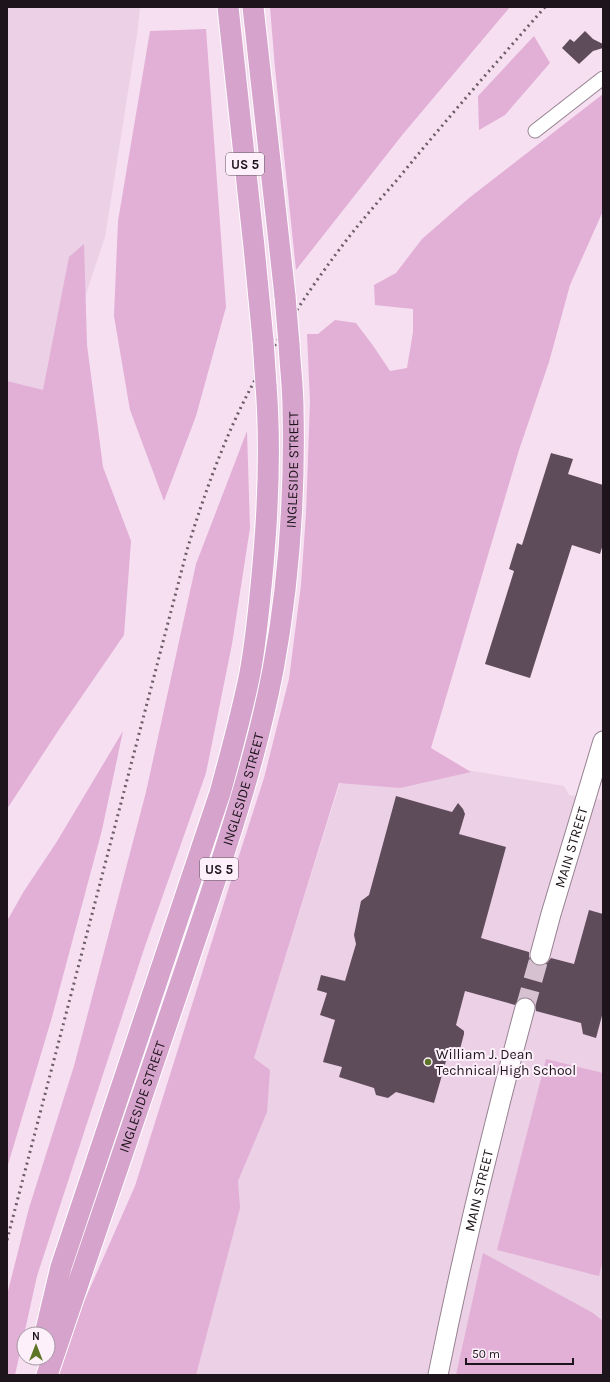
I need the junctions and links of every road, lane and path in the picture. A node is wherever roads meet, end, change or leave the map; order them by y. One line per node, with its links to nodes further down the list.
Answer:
1 (228, 7): 8 (main road, INGLESIDE STREET / US 5, bridge)
2 (253, 7): 9 (main road, INGLESIDE STREET / US 5, bridge)
3 (603, 78): 4 (street)
4 (535, 131)
5 (603, 741): 6 (main road, MAIN STREET)
6 (540, 954)
7 (525, 1008): 10 (main road, MAIN STREET)
8 (47, 1326)
9 (46, 1375)
10 (438, 1375)

